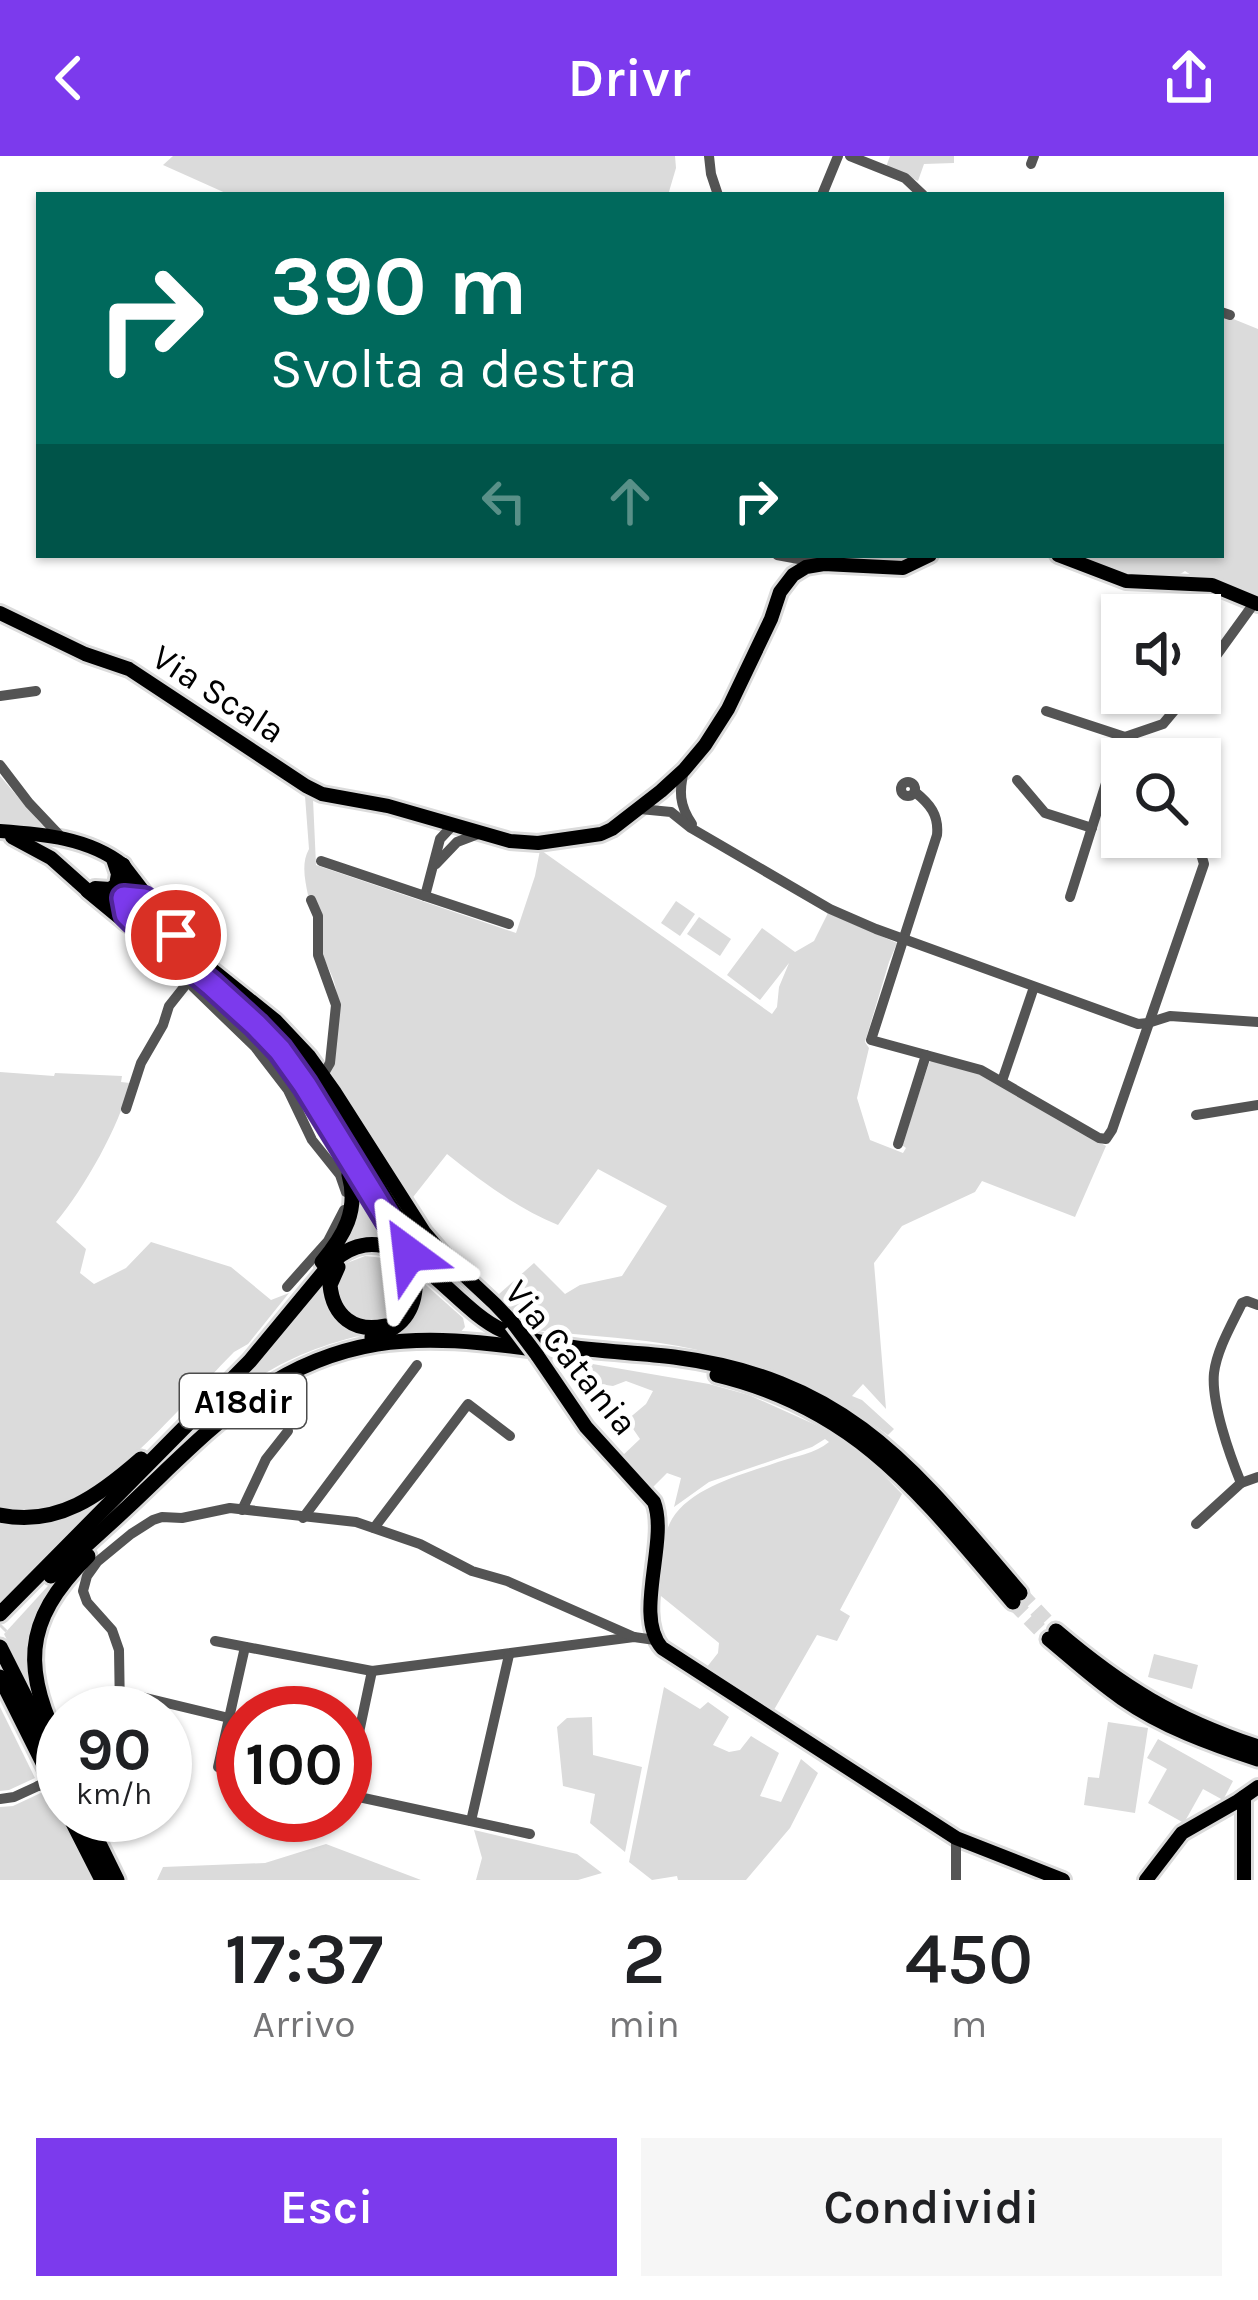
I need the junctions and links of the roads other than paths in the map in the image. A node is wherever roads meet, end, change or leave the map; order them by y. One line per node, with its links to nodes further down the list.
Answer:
1 (710, 156): 4 (street)
2 (838, 156): 5 (street)
3 (850, 156): 6 (street)
4 (717, 192)
5 (823, 192)
6 (920, 192)
7 (792, 558): 8 (main road); 19 (main road, Via Scala)
8 (924, 558)
9 (1066, 558): 10 (main road)
10 (1256, 603): 12 (street)
11 (0, 613): 26 (main road, Via Scala)
12 (1221, 650)
13 (36, 691): 14 (street)
14 (0, 696)
15 (1046, 711): 17 (street)
16 (1172, 714): 17 (street)
17 (1125, 737)
18 (0, 765): 31 (street)
19 (684, 770): 21 (main road, Via Scala); 25 (street)
20 (1017, 780): 28 (street)
21 (661, 791): 24 (main road, Via Scala); 25 (street)
22 (915, 792): 45 (street)
23 (1101, 799): 28 (street)
24 (638, 808): 25 (street); 30 (main road, Via Scala)
25 (676, 808): 45 (street)
26 (425, 816): 27 (main road, Via Scala); 32 (street)
27 (454, 824): 30 (main road, Via Scala); 32 (street); 33 (street)
28 (1092, 828): 40 (street)
29 (0, 832): 31 (main road); 38 (main road)
30 (481, 833): 33 (street)
31 (63, 839): 34 (main road)
32 (440, 839): 37 (street)
33 (453, 847): 37 (street)
34 (114, 858): 38 (main road); 38 (main road); 41 (highway); 44 (main road, Via Catania)
35 (1202, 858): 49 (street)
36 (321, 861): 39 (street)
37 (434, 867): 39 (street)
38 (81, 884): 41 (main road); 46 (highway)
39 (425, 896): 43 (street)
40 (1070, 897)
41 (124, 898): 44 (main road); 46 (highway)
42 (311, 900): 51 (street)
43 (509, 924)
44 (176, 935): 51 (main road, Via Catania)
45 (904, 940): 47 (street); 50 (street)
46 (200, 980): 54 (street); 56 (highway); 58 (highway); 60 (street); 63 (highway)
47 (1034, 987): 49 (street); 52 (street)
48 (1258, 1022): 49 (street)
49 (1148, 1024): 52 (street)
50 (926, 1055): 52 (street); 57 (street)
51 (323, 1075): 82 (main road, Via Catania, bridge)
52 (1002, 1081)
53 (1258, 1105): 55 (street)
54 (126, 1109)
55 (1196, 1115)
56 (322, 1119): 58 (highway); 67 (highway)
57 (898, 1144)
58 (402, 1246): 59 (highway, bridge)
59 (412, 1272): 62 (highway); 78 (highway)
60 (287, 1287)
61 (1258, 1304): 72 (street)
62 (560, 1350): 63 (highway, A18dir); 66 (highway, A18dir)
63 (675, 1357): 65 (highway, A18dir)
64 (417, 1364): 75 (street)
65 (225, 1386): 67 (highway); 70 (highway, A18dir)
66 (261, 1388): 78 (highway, A18dir); 89 (highway)
67 (187, 1418): 70 (highway); 74 (highway)
68 (288, 1431): 73 (street)
69 (510, 1436): 77 (street)
70 (156, 1457): 79 (highway, A18dir)
71 (1258, 1477): 72 (street)
72 (1241, 1483): 76 (street)
73 (242, 1510): 75 (street); 90 (street)
74 (0, 1515)
75 (303, 1518): 77 (street)
76 (1196, 1524)
77 (374, 1528): 81 (street)
78 (44, 1582): 80 (highway, A18dir)
79 (0, 1614)
80 (2, 1625)
81 (634, 1637): 82 (street); 86 (street)
82 (655, 1640): 106 (main road)
83 (214, 1641): 85 (street)
84 (0, 1647): 94 (highway)
85 (245, 1647): 87 (street); 91 (street)
86 (509, 1654): 87 (street); 104 (street)
87 (372, 1671): 92 (street)
88 (0, 1677): 95 (highway)
89 (36, 1686)
90 (121, 1686)
91 (236, 1686)
92 (369, 1686)
93 (0, 1694): 97 (highway)
94 (36, 1718)
95 (36, 1748)
96 (1258, 1748): 98 (highway)
97 (36, 1749)
98 (1258, 1759)
99 (1258, 1783): 101 (main road)
100 (36, 1787): 102 (street, bridge)
101 (1244, 1797): 113 (main road); 114 (main road)
102 (0, 1799)
103 (372, 1800): 104 (street)
104 (471, 1821): 105 (street)
105 (530, 1834)
106 (956, 1838): 111 (street); 112 (main road)
107 (83, 1842): 109 (highway)
108 (99, 1842): 110 (highway)
109 (102, 1880)
110 (117, 1880)
111 (956, 1880)
112 (1064, 1880)
113 (1146, 1880)
114 (1244, 1880)

